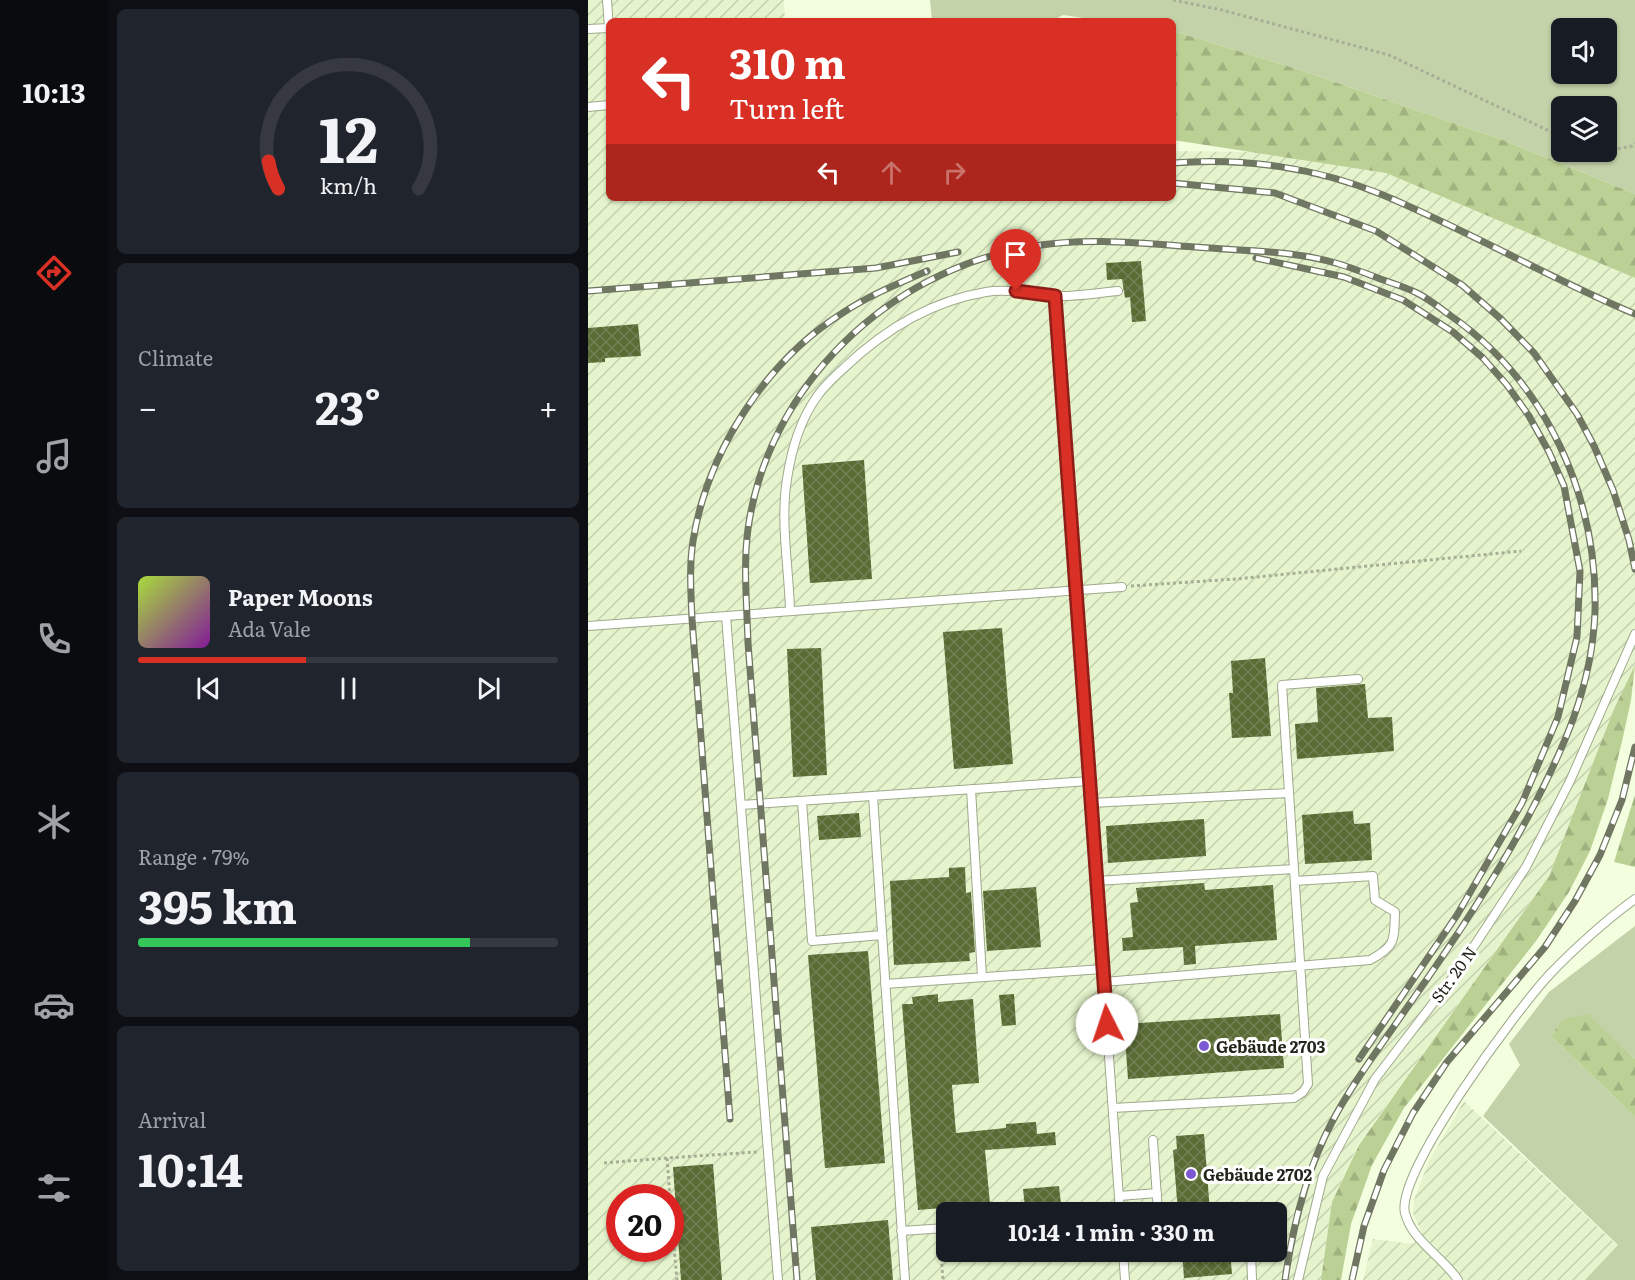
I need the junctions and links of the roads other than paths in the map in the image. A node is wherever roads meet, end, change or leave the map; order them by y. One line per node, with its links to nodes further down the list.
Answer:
1 (607, 0): 2 (lane)
2 (608, 18)
3 (606, 28): 4 (lane)
4 (588, 29)
5 (606, 105): 6 (lane)
6 (588, 107)
7 (1118, 291): 8 (lane)
8 (1055, 296): 10 (lane); 11 (lane)
9 (1122, 587): 10 (lane)
10 (1076, 590): 11 (lane); 16 (lane)
11 (790, 611): 12 (lane)
12 (726, 616): 13 (lane); 22 (lane)
13 (588, 626)
14 (1635, 634): 43 (lane, Str. 20 N)
15 (1358, 678): 18 (lane)
16 (1089, 781): 17 (lane); 21 (lane)
17 (971, 789): 19 (lane); 30 (lane)
18 (1289, 792): 21 (lane); 23 (lane)
19 (873, 796): 20 (lane); 27 (lane)
20 (802, 801): 22 (lane); 27 (lane)
21 (1091, 803): 24 (lane)
22 (741, 806): 44 (lane)
23 (1294, 868): 24 (lane); 25 (lane)
24 (1096, 881): 29 (lane)
25 (1295, 881): 28 (lane); 28 (lane)
26 (1635, 899): 48 (lane)
27 (882, 935): 32 (lane)
28 (1300, 967): 31 (lane); 33 (lane)
29 (1103, 969): 30 (lane); 31 (lane)
30 (982, 977): 32 (lane)
31 (1104, 982): 33 (lane)
32 (885, 984): 40 (lane)
33 (1113, 1108): 36 (lane)
34 (1153, 1140): 35 (lane)
35 (1157, 1193): 36 (lane); 38 (lane)
36 (1119, 1196): 37 (lane)
37 (1119, 1202)
38 (1157, 1202)
39 (936, 1229): 40 (lane)
40 (902, 1231): 45 (lane)
41 (1124, 1262): 46 (lane)
42 (1251, 1262): 47 (lane)
43 (1297, 1279)
44 (778, 1280)
45 (905, 1280)
46 (1125, 1280)
47 (1252, 1280)
48 (1458, 1280)

